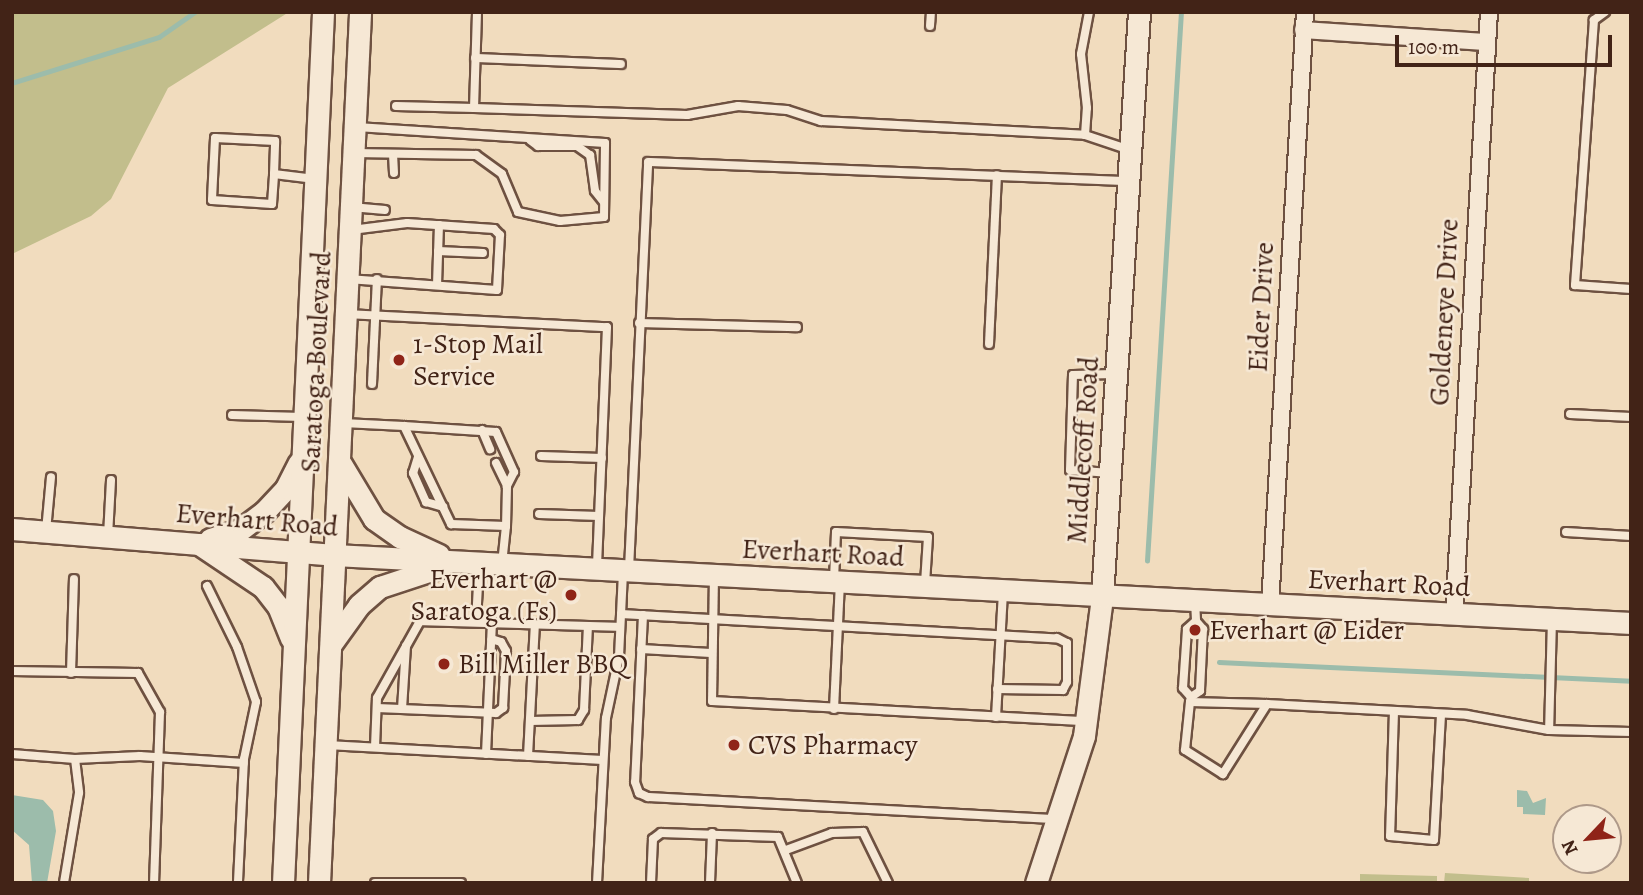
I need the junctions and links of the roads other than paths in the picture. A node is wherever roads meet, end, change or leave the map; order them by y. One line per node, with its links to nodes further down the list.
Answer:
1 (323, 12): 26 (main road, Saratoga Boulevard)
2 (360, 12): 17 (main road, Saratoga Boulevard)
3 (477, 12): 13 (lane)
4 (931, 12): 10 (lane)
5 (1089, 12): 18 (lane)
6 (1139, 12): 20 (main road, Middlecoff Road)
7 (1305, 12): 11 (street, Eider Drive)
8 (1489, 12): 12 (street, Goldeneye Drive)
9 (1605, 12): 38 (lane)
10 (930, 26)
11 (1303, 30): 12 (street); 85 (street, Eider Drive)
12 (1485, 42): 89 (street, Goldeneye Drive)
13 (475, 58): 14 (lane); 16 (lane)
14 (621, 64)
15 (396, 106): 16 (lane)
16 (474, 108): 18 (lane)
17 (355, 126): 19 (lane); 21 (main road, Saratoga Boulevard)
18 (1085, 135): 20 (lane)
19 (528, 139): 28 (lane); 28 (lane)
20 (1130, 150): 27 (main road, Middlecoff Road)
21 (354, 153): 22 (lane); 29 (main road, Saratoga Boulevard)
22 (393, 154): 23 (lane); 28 (lane)
23 (394, 173)
24 (274, 174): 24 (lane); 26 (lane)
25 (997, 175): 27 (lane); 41 (lane); 43 (lane)
26 (316, 179): 49 (main road, Saratoga Boulevard)
27 (1128, 181): 44 (main road, Middlecoff Road)
28 (604, 202)
29 (351, 207): 30 (lane); 32 (main road, Saratoga Boulevard)
30 (385, 210)
31 (439, 225): 32 (lane); 33 (lane); 37 (lane)
32 (350, 230): 35 (main road, Saratoga Boulevard)
33 (438, 251): 34 (lane); 37 (lane)
34 (483, 253)
35 (348, 279): 36 (lane); 39 (main road, Saratoga Boulevard)
36 (377, 279): 37 (lane); 40 (lane)
37 (437, 285)
38 (1631, 289)
39 (346, 314): 40 (lane); 50 (main road, Saratoga Boulevard)
40 (376, 316): 45 (lane); 56 (lane)
41 (639, 323): 42 (lane); 77 (lane)
42 (797, 327)
43 (989, 344)
44 (1116, 374): 59 (main road, Middlecoff Road); 59 (lane)
45 (372, 384)
46 (1570, 414): 48 (lane)
47 (232, 415): 49 (lane)
48 (1631, 417)
49 (305, 418): 55 (main road, Saratoga Boulevard)
50 (342, 423): 51 (lane); 57 (main road, Saratoga Boulevard)
51 (404, 426): 52 (lane); 65 (lane)
52 (482, 430): 53 (lane); 62 (lane)
53 (490, 449)
54 (541, 456): 56 (lane)
55 (302, 458): 71 (main road); 72 (main road, Saratoga Boulevard)
56 (601, 458): 64 (lane)
57 (340, 462): 73 (main road, Saratoga Boulevard); 74 (main road)
58 (496, 463): 62 (lane)
59 (1110, 474): 84 (main road, Middlecoff Road)
60 (51, 477): 67 (lane)
61 (111, 480): 69 (lane)
62 (508, 486): 65 (lane)
63 (539, 514): 64 (lane)
64 (599, 516): 76 (lane)
65 (506, 526): 75 (lane)
66 (12, 529): 67 (main road, Everhart Road)
67 (46, 531): 69 (main road, Everhart Road)
68 (1566, 532): 70 (lane)
69 (108, 536): 71 (main road, Everhart Road)
70 (1631, 536)
71 (197, 543): 72 (main road, Everhart Road); 102 (main road)
72 (298, 551): 73 (main road, Everhart Road); 102 (main road, Saratoga Boulevard)
73 (334, 555): 74 (main road, Everhart Road); 103 (main road, Saratoga Boulevard)
74 (474, 562): 75 (main road, Everhart Road); 92 (lane); 103 (main road)
75 (502, 563): 76 (main road, Everhart Road)
76 (597, 568): 77 (main road, Everhart Road)
77 (626, 569): 78 (main road, Everhart Road); 87 (lane)
78 (714, 574): 80 (main road, Everhart Road); 90 (lane)
79 (74, 579): 107 (lane)
80 (837, 582): 82 (main road, Everhart Road); 82 (lane); 97 (lane)
81 (207, 586): 130 (lane)
82 (925, 586): 83 (main road, Everhart Road)
83 (1003, 591): 84 (main road, Everhart Road); 99 (lane)
84 (1102, 597): 86 (main road, Everhart Road); 119 (main road, Middlecoff Road)
85 (1270, 605): 86 (main road, Everhart Road); 89 (main road, Everhart Road)
86 (1195, 611): 109 (lane); 109 (lane)
87 (621, 614): 88 (lane); 98 (lane)
88 (642, 615): 90 (lane); 104 (lane)
89 (1454, 615): 91 (main road, Everhart Road)
90 (713, 619): 97 (lane); 105 (lane)
91 (1552, 619): 94 (main road, Everhart Road); 120 (lane)
92 (476, 622): 93 (lane); 101 (lane)
93 (492, 623): 95 (lane); 100 (lane)
94 (1631, 623)
95 (535, 624): 96 (lane); 118 (lane)
96 (588, 626): 98 (lane); 118 (lane)
97 (838, 626): 99 (lane); 113 (lane)
98 (620, 627): 129 (lane)
99 (1000, 636): 108 (lane); 108 (lane)
100 (491, 639): 115 (lane); 115 (lane)
101 (406, 641): 111 (lane); 112 (lane)
102 (294, 645): 137 (main road, Saratoga Boulevard)
103 (330, 645): 122 (main road, Saratoga Boulevard)
104 (641, 649): 105 (lane); 131 (lane)
105 (711, 653): 113 (lane)
106 (12, 671): 107 (lane)
107 (71, 673): 127 (lane)
108 (997, 689): 117 (lane)
109 (1191, 700): 110 (lane); 110 (lane)
110 (1267, 704): 114 (lane)
111 (377, 708): 112 (lane); 123 (lane)
112 (402, 709): 115 (lane)
113 (834, 709): 117 (lane)
114 (1394, 711): 116 (lane); 116 (lane)
115 (488, 714): 125 (lane)
116 (1441, 714): 120 (lane)
117 (996, 717): 119 (lane)
118 (530, 721): 126 (lane)
119 (1086, 721): 131 (main road, Middlecoff Road)
120 (1549, 730): 121 (lane)
121 (1631, 732)
122 (326, 744): 123 (lane); 138 (main road, Saratoga Boulevard)
123 (375, 747): 125 (lane)
124 (12, 754): 128 (lane)
125 (486, 754): 126 (lane)
126 (528, 756): 129 (lane)
127 (159, 757): 128 (lane); 130 (lane); 135 (lane)
128 (75, 759): 134 (lane)
129 (603, 760): 141 (lane)
130 (244, 763): 136 (lane)
131 (1060, 819): 146 (main road, Middlecoff Road)
132 (712, 833): 133 (lane); 142 (lane); 143 (lane)
133 (786, 850): 144 (lane); 145 (lane)
134 (64, 883)
135 (154, 883)
136 (238, 883)
137 (283, 883)
138 (319, 883)
139 (375, 883): 140 (lane)
140 (461, 883)
141 (597, 883)
142 (651, 883)
143 (710, 883)
144 (797, 883)
145 (888, 883)
146 (1036, 883)

